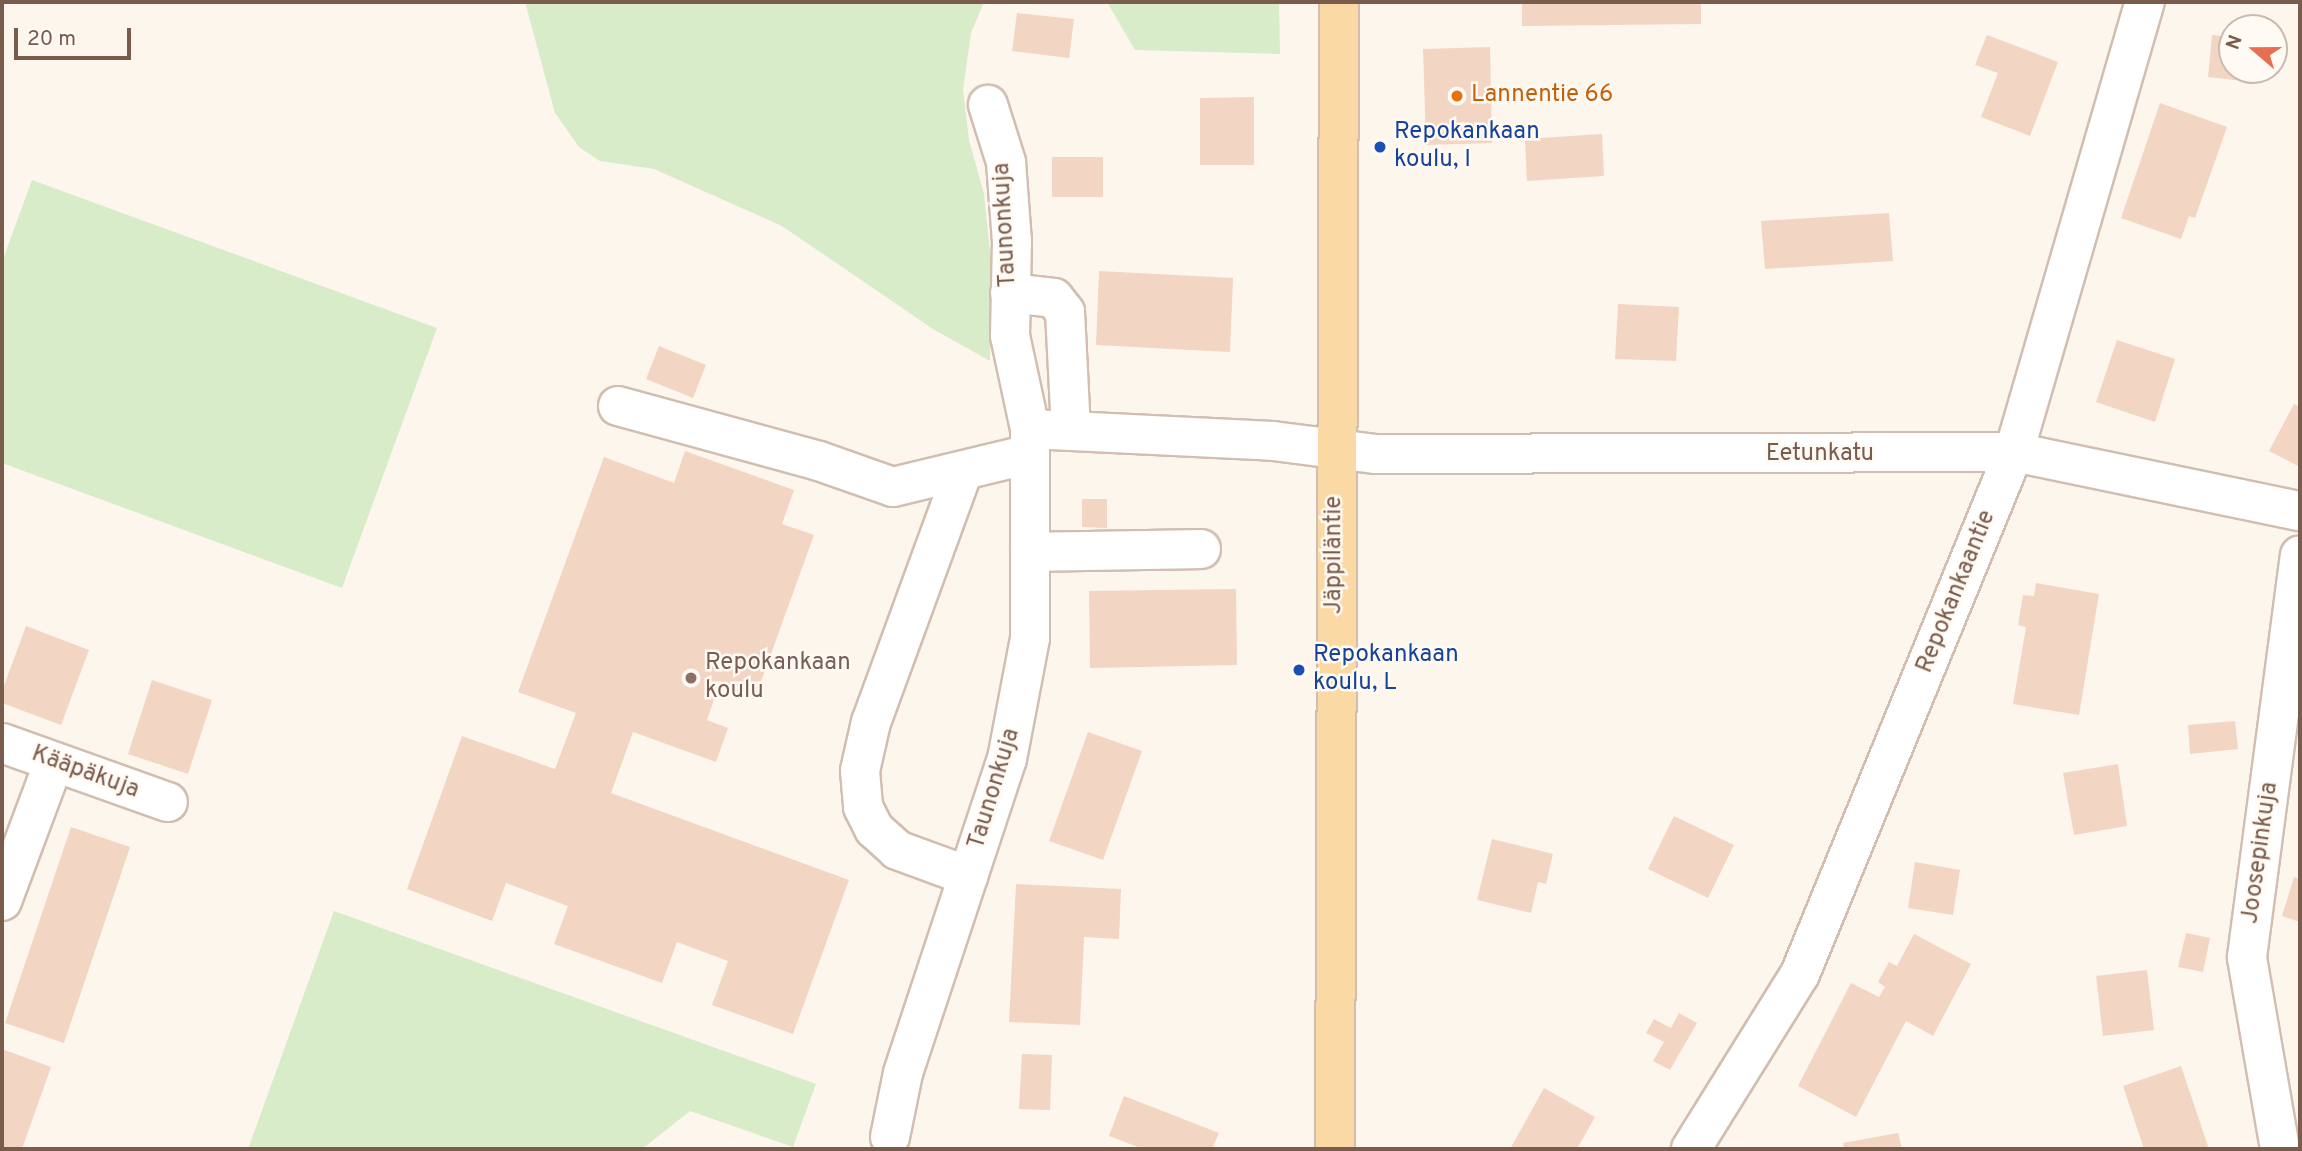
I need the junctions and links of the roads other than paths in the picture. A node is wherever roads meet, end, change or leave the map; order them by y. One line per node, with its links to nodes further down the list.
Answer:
1 (1339, 2): 8 (main road, Jäppiläntie)
2 (2145, 2): 9 (street, Repokankaantie)
3 (988, 105): 4 (street, Taunonkuja)
4 (1010, 293): 6 (street); 7 (street, Taunonkuja)
5 (618, 405): 10 (street)
6 (1071, 431): 7 (street); 8 (street)
7 (1030, 441): 10 (street); 13 (street, Taunonkuja)
8 (1335, 447): 9 (street, Eetunkatu); 21 (main road, Jäppiläntie)
9 (2014, 452): 11 (street, Eetunkatu); 22 (street, Repokankaantie)
10 (963, 471): 18 (street)
11 (2300, 511)
12 (1201, 549): 13 (street)
13 (1030, 552): 18 (street, Taunonkuja)
14 (2300, 555): 23 (street, Joosepinkuja)
15 (2, 743): 16 (street, Kääpäkuja)
16 (54, 762): 17 (street, Kääpäkuja); 19 (street)
17 (168, 802)
18 (968, 876): 20 (street, Taunonkuja)
19 (2, 901)
20 (890, 1137)
21 (1335, 1149)
22 (1691, 1149)
23 (2280, 1149)

